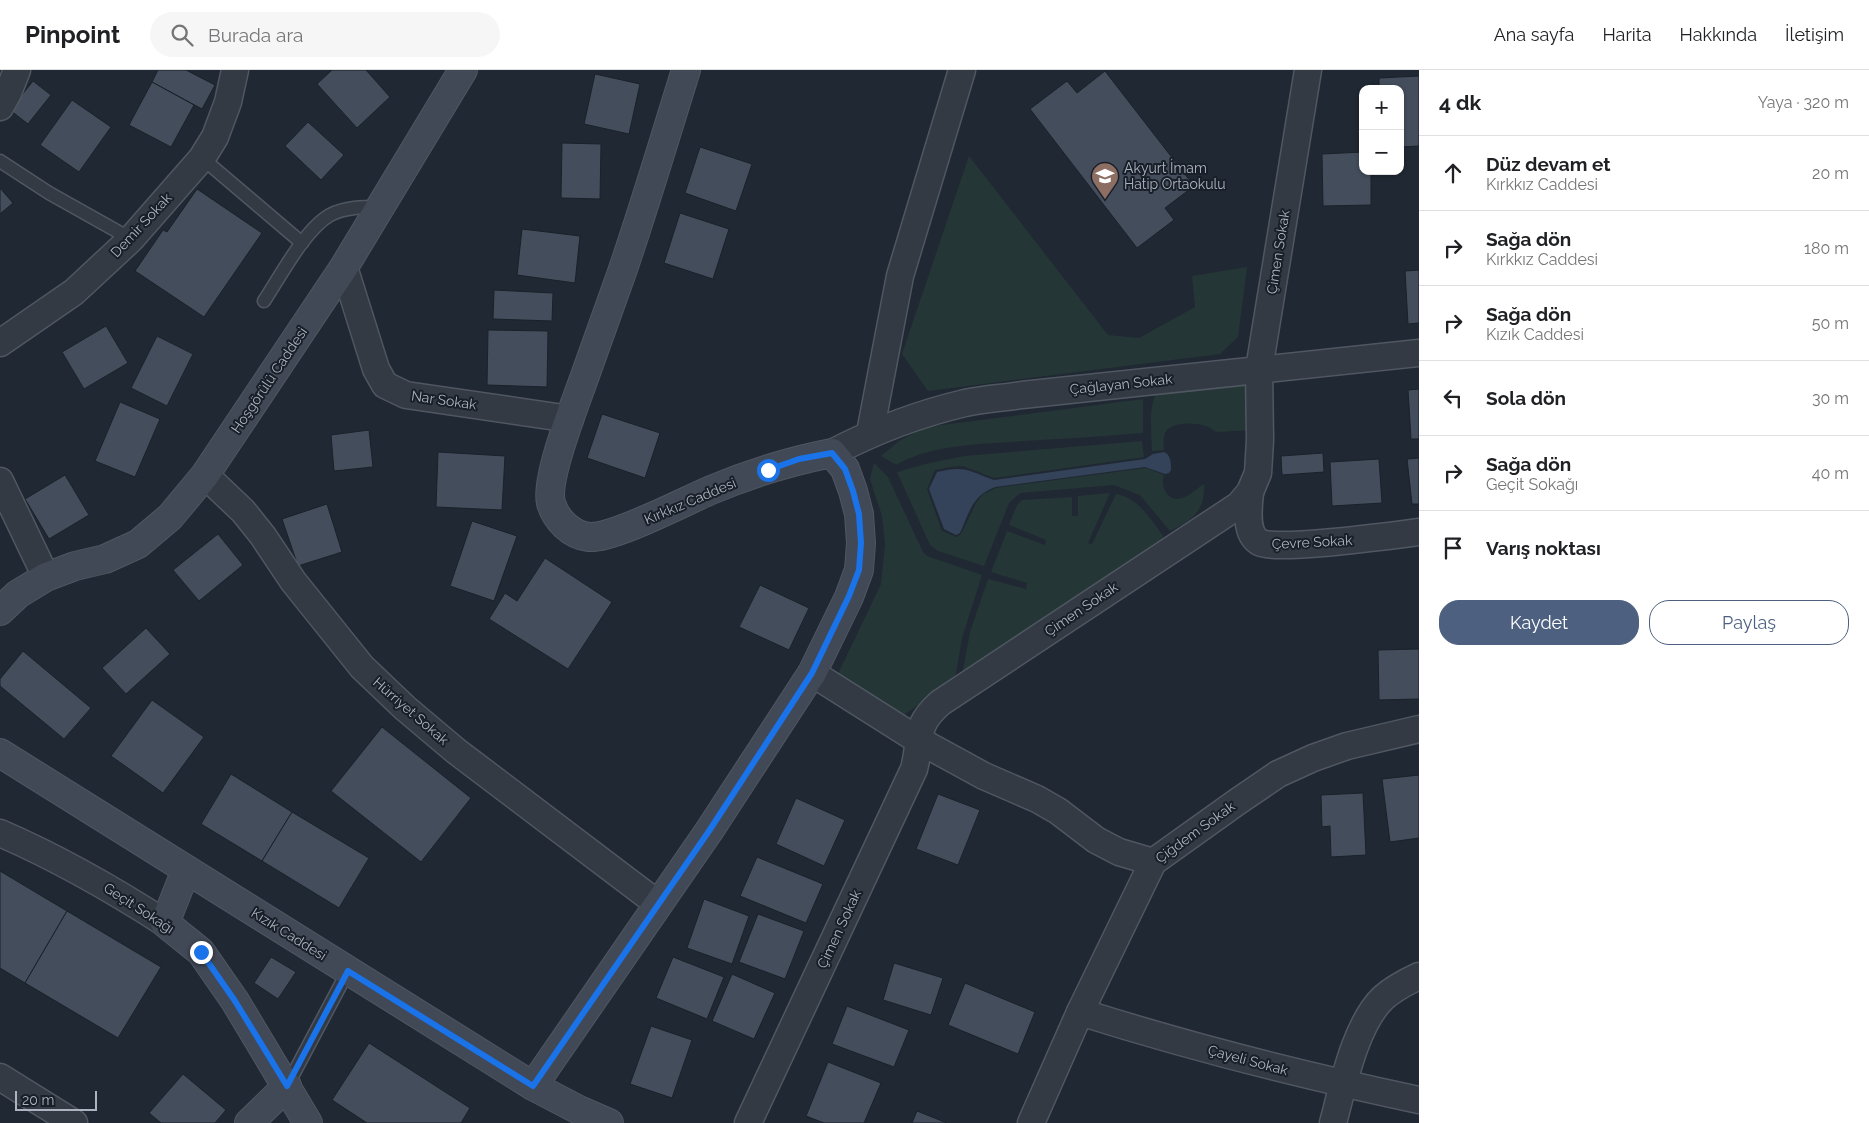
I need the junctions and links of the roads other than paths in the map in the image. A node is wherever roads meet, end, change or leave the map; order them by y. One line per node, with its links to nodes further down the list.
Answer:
1 (16, 70): 7 (street)
2 (235, 70): 8 (street, Demir Sokak)
3 (463, 70): 10 (street, Hoşgörülü Caddesi)
4 (686, 70): 18 (street, Kırkkız Caddesi)
5 (962, 70): 19 (street)
6 (1308, 70): 17 (street, Çimen Sokak)
7 (0, 107)
8 (202, 158): 11 (street, Demir Sokak); 12 (lane)
9 (0, 161): 11 (lane)
10 (380, 207): 12 (lane); 13 (street, Hoşgörülü Caddesi)
11 (131, 239): 15 (street, Demir Sokak)
12 (302, 243): 14 (lane)
13 (344, 267): 18 (street, Nar Sokak); 21 (street, Hoşgörülü Caddesi)
14 (264, 301)
15 (0, 343)
16 (1419, 353): 17 (street, Çağlayan Sokak)
17 (1259, 369): 19 (street, Çağlayan Sokak); 23 (street, Çimen Sokak)
18 (570, 419): 20 (street, Kırkkız Caddesi)
19 (870, 433): 20 (street, Çağlayan Sokak)
20 (832, 453): 27 (street)
21 (205, 475): 25 (street, Hoşgörülü Caddesi); 34 (street, Hürriyet Sokak)
22 (0, 481): 25 (street)
23 (1250, 492): 24 (street, Çevre Sokak); 29 (street, Çimen Sokak)
24 (1419, 532)
25 (46, 577): 26 (street, Hoşgörülü Caddesi)
26 (0, 610)
27 (812, 673): 29 (street); 34 (street)
28 (1419, 729): 32 (street, Çiğdem Sokak)
29 (918, 740): 32 (street); 48 (street, Çimen Sokak)
30 (0, 752): 33 (street, Kızık Caddesi)
31 (0, 833): 35 (street, Geçit Sokağı)
32 (1152, 862): 38 (street, Çiğdem Sokak)
33 (186, 870): 35 (street); 36 (street, Kızık Caddesi)
34 (658, 904): 42 (street)
35 (165, 923): 41 (street, Geçit Sokağı)
36 (348, 971): 41 (lane); 42 (street, Kızık Caddesi)
37 (1419, 976): 40 (street)
38 (1080, 1012): 40 (street, Çayeli Sokak); 49 (street, Çiğdem Sokak)
39 (0, 1077): 44 (street)
40 (1343, 1084): 43 (street, Çayeli Sokak); 50 (street)
41 (287, 1086): 45 (street); 46 (street, Geçit Sokağı)
42 (533, 1086): 47 (street, Kızık Caddesi)
43 (1419, 1100)
44 (74, 1123)
45 (249, 1123)
46 (308, 1123)
47 (609, 1123)
48 (748, 1123)
49 (1031, 1123)
50 (1334, 1123)

